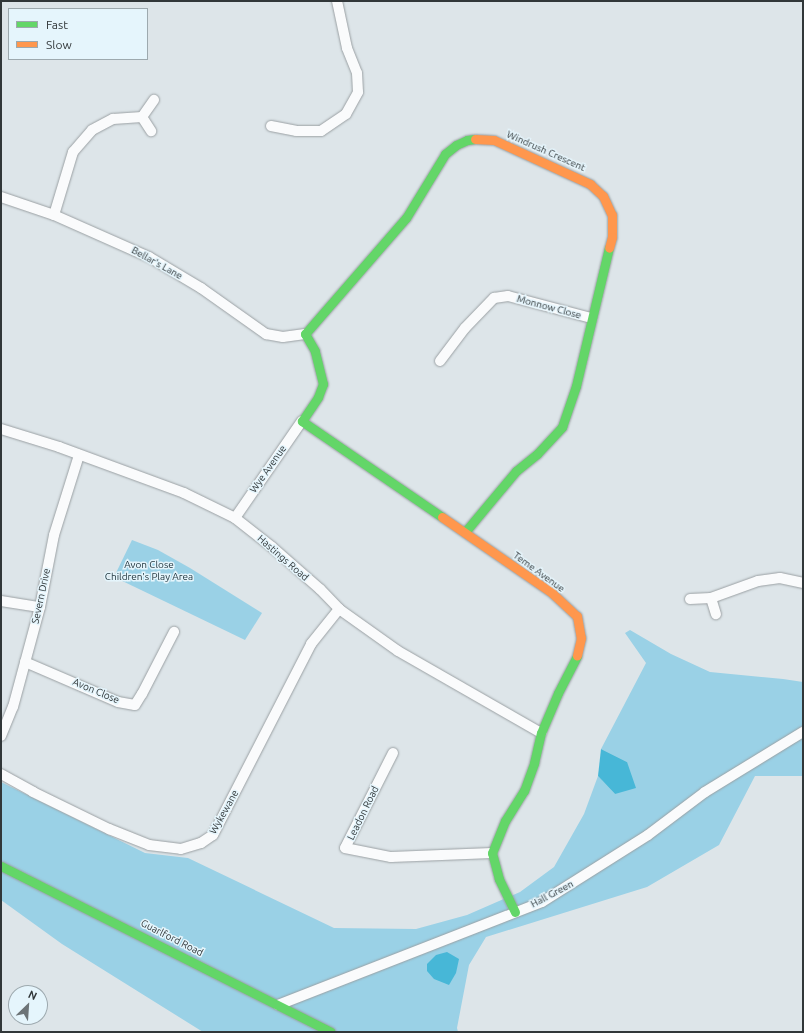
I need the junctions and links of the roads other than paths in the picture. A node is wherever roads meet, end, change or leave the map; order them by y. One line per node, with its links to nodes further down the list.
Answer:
1 (337, 1): 4 (street)
2 (154, 100): 3 (street)
3 (142, 117): 5 (street); 7 (street)
4 (271, 126)
5 (151, 131)
6 (1, 197): 7 (street, Bellar's Lane)
7 (54, 215): 9 (street, Bellar's Lane)
8 (591, 318): 9 (street, Windrush Crescent); 10 (street, Monnow Close); 15 (street, Windrush Crescent)
9 (305, 334): 11 (street)
10 (440, 361)
11 (302, 420): 14 (street, Wye Avenue); 15 (street, Teme Avenue)
12 (1, 429): 13 (street, Hastings Road)
13 (79, 455): 14 (street, Hastings Road); 20 (street, Severn Drive)
14 (235, 518): 21 (street, Hastings Road)
15 (465, 532): 25 (street, Teme Avenue)
16 (803, 583): 17 (street)
17 (711, 598): 18 (street); 22 (street)
18 (690, 599)
19 (1, 601): 20 (street)
20 (40, 608): 24 (street, Severn Drive)
21 (339, 609): 25 (street, Hastings Road); 29 (street, Wykewane)
22 (716, 614)
23 (174, 632): 24 (street, Avon Close)
24 (25, 662): 27 (street, Severn Drive)
25 (541, 733): 30 (street, Teme Avenue)
26 (802, 734): 32 (street, Hall Green)
27 (1, 736)
28 (393, 753): 30 (street, Leadon Road)
29 (1, 774)
30 (492, 853): 32 (street)
31 (1, 866): 33 (street, Guarlford Road)
32 (515, 912): 33 (street, Hall Green)
33 (278, 1004): 34 (street, Guarlford Road)
34 (331, 1032)

